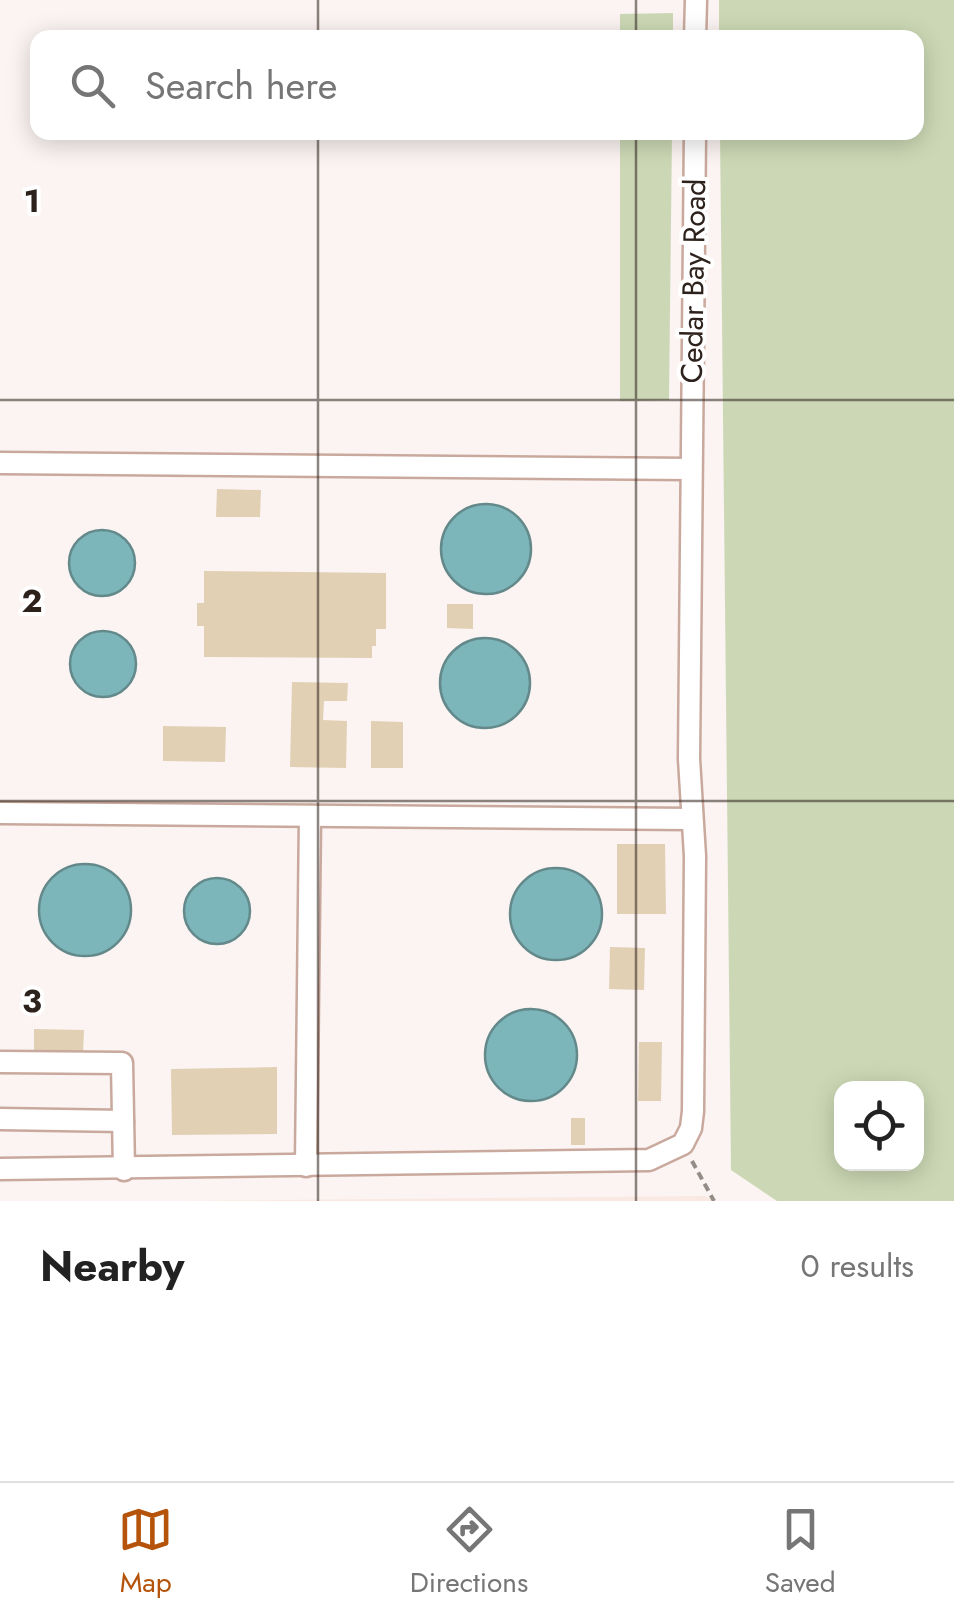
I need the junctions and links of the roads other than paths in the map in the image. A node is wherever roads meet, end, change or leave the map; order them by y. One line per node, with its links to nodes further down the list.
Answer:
1 (696, 0): 2 (street)
2 (696, 30)
3 (694, 140): 5 (street, Cedar Bay Road)
4 (0, 464): 5 (street)
5 (691, 469): 8 (street, Cedar Bay Road)
6 (0, 813): 7 (street)
7 (310, 816): 8 (street); 12 (street)
8 (691, 819): 12 (street, Cedar Bay Road)
9 (0, 1062): 11 (street)
10 (0, 1119): 11 (street)
11 (123, 1121): 14 (street)
12 (306, 1166): 14 (street)
13 (0, 1169): 14 (street)
14 (124, 1170)

